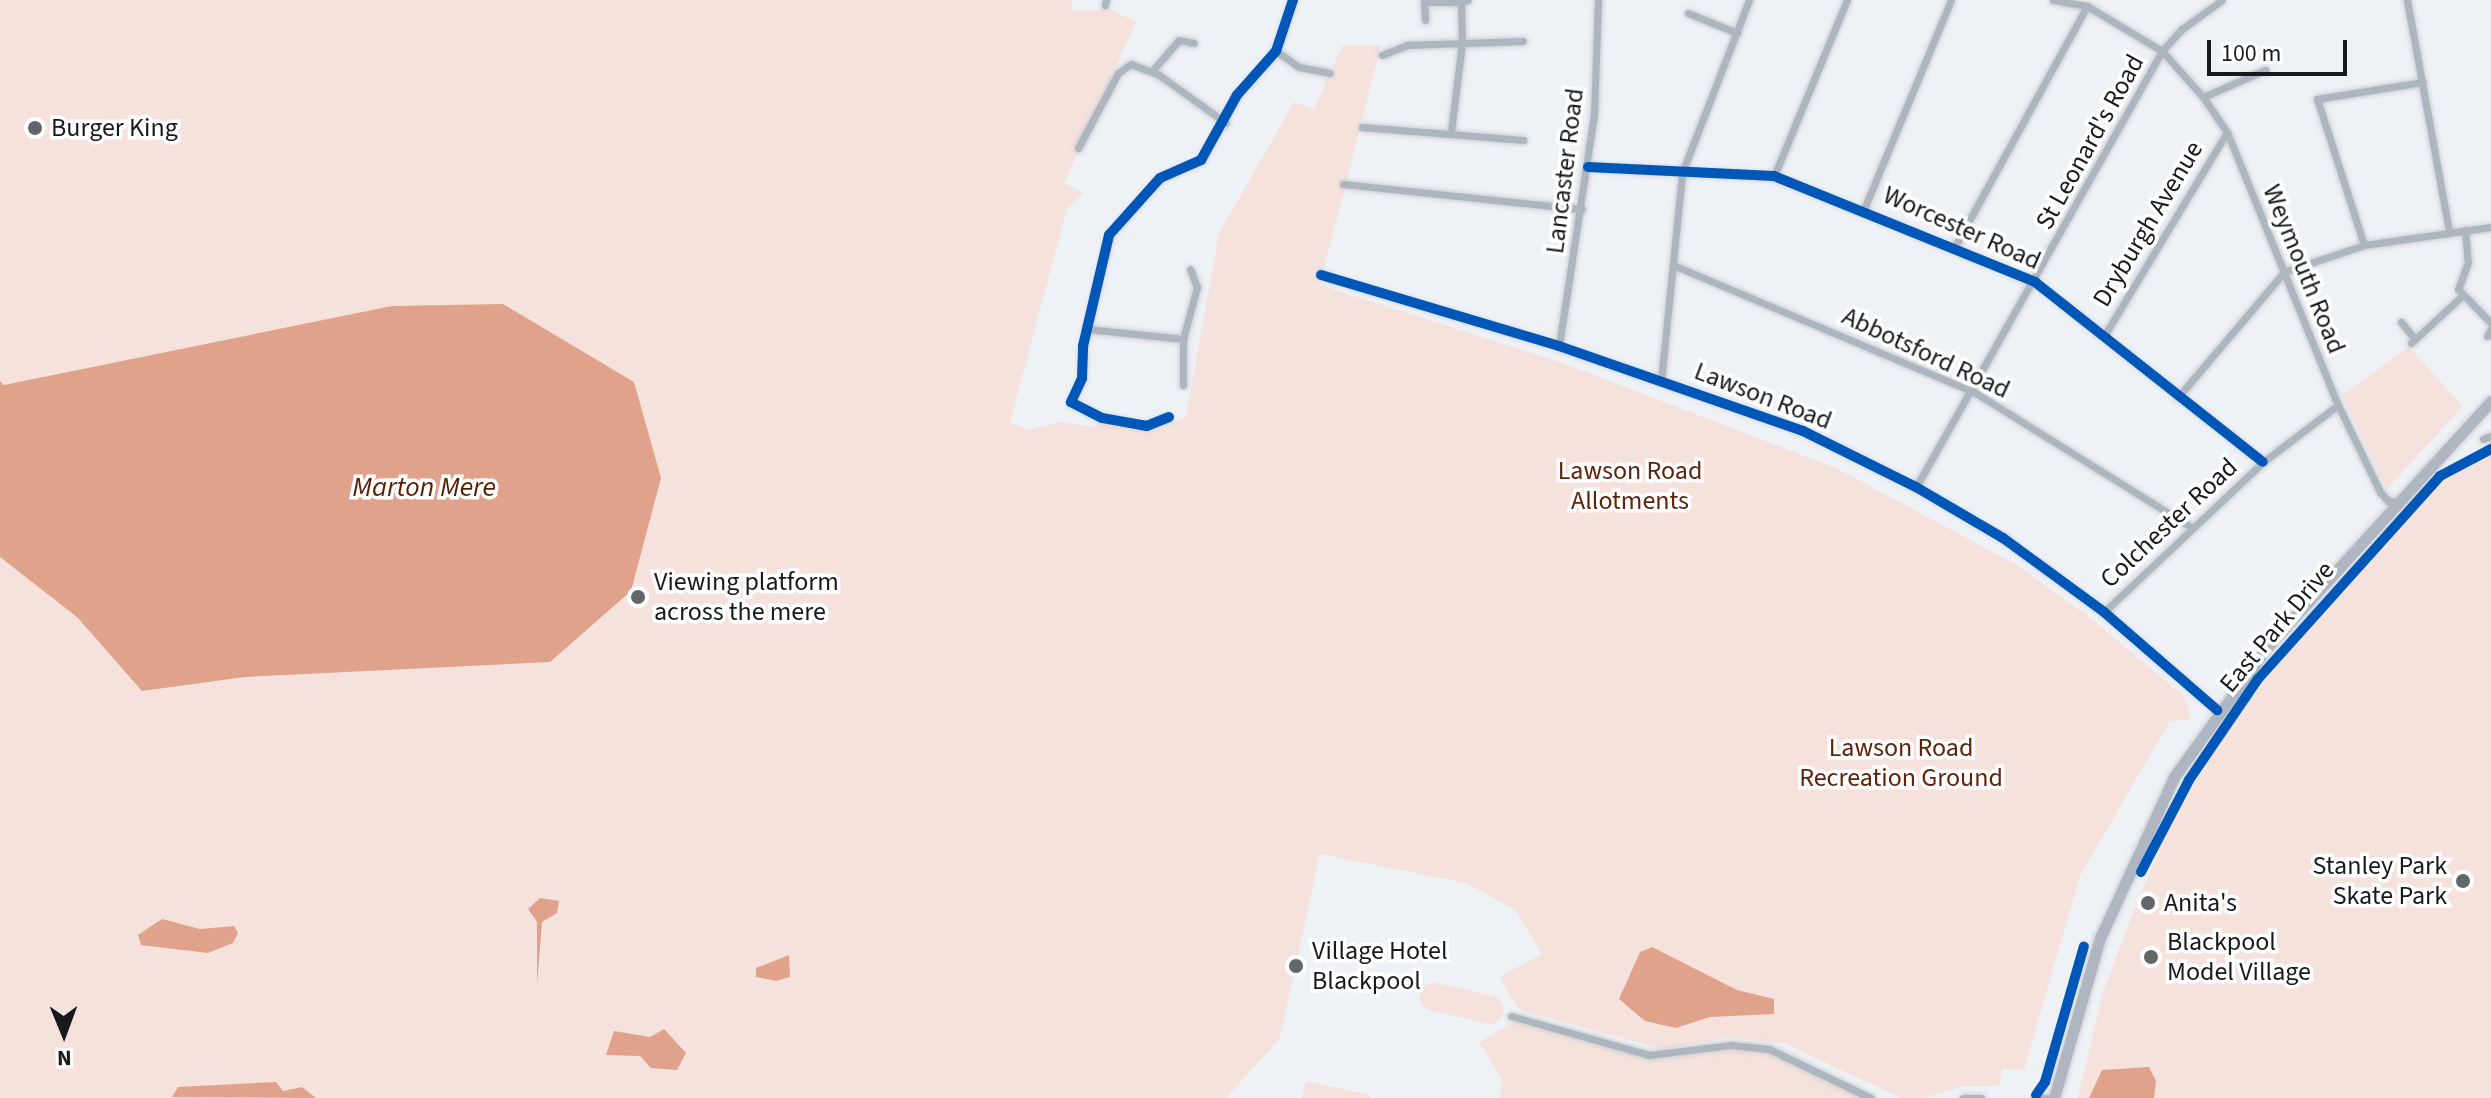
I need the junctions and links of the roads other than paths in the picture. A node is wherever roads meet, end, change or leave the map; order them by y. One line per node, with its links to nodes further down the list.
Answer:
1 (1293, 0): 18 (street)
2 (1598, 0): 32 (street, Lancaster Road)
3 (1749, 0): 14 (street)
4 (1847, 0): 34 (street)
5 (1951, 0): 37 (street)
6 (2053, 0): 11 (street)
7 (2222, 0): 19 (street, St Leonard's Road)
8 (2407, 0): 24 (street)
9 (1424, 1): 10 (street); 13 (street)
10 (1464, 1): 16 (street)
11 (2087, 6): 19 (street, Weymouth Road); 42 (street)
12 (1688, 13): 14 (street)
13 (1425, 20)
14 (1737, 33): 33 (street)
15 (1523, 41): 16 (street)
16 (1462, 42): 20 (street); 28 (street)
17 (1194, 43): 22 (street)
18 (1276, 51): 23 (street); 26 (street)
19 (2162, 51): 25 (street, Weymouth Road); 47 (street, St Leonard's Road)
20 (1382, 55)
21 (2265, 70): 25 (street)
22 (1152, 71): 26 (street); 31 (street)
23 (1329, 73)
24 (2423, 82): 40 (street); 41 (street)
25 (2203, 97): 29 (street, Weymouth Road)
26 (1226, 123): 51 (street)
27 (1362, 127): 28 (street)
28 (1451, 132): 30 (street)
29 (2227, 132): 45 (street, Weymouth Road); 52 (street, Dryburgh Avenue)
30 (1523, 140)
31 (1078, 148)
32 (1588, 167): 33 (street, Worcester Road); 36 (street, Lancaster Road)
33 (1682, 173): 34 (street, Worcester Road); 43 (street)
34 (1774, 176): 37 (street, Worcester Road)
35 (1343, 184): 36 (street)
36 (1582, 209): 54 (street, Lancaster Road)
37 (1864, 209): 42 (street, Worcester Road)
38 (2491, 227): 39 (street)
39 (2465, 230): 40 (street); 48 (street)
40 (2449, 232): 41 (street)
41 (2364, 245): 45 (street)
42 (1954, 248): 47 (street, Worcester Road)
43 (1673, 265): 55 (street); 57 (street, Abbotsford Road)
44 (1190, 269): 53 (street)
45 (2284, 272): 58 (street); 60 (street, Weymouth Road)
46 (1321, 275): 54 (street, Lawson Road)
47 (2035, 282): 52 (street, Worcester Road); 57 (street, St Leonard's Road)
48 (2462, 296): 49 (street); 50 (street)
49 (2401, 322)
50 (2491, 323)
51 (1087, 329): 53 (street); 61 (street)
52 (2104, 336): 58 (street, Worcester Road)
53 (1183, 339): 56 (street)
54 (1559, 346): 55 (street, Lawson Road)
55 (1661, 381): 63 (street, Lawson Road)
56 (1183, 385)
57 (1974, 392): 63 (street, St Leonard's Road); 65 (street, Abbotsford Road)
58 (2178, 397): 62 (street, Worcester Road)
59 (2491, 401): 64 (main road, East Park Drive)
60 (2338, 405): 62 (street, Colchester Road); 64 (street, Weymouth Road)
61 (1169, 417)
62 (2263, 462): 65 (street, Colchester Road)
63 (1916, 487): 66 (street, Lawson Road)
64 (2400, 502): 67 (main road, East Park Drive)
65 (2191, 527): 66 (street, Colchester Road)
66 (2104, 612): 67 (street, Lawson Road)
67 (2217, 710): 73 (main road, East Park Drive)
68 (1511, 1016): 69 (street)
69 (1871, 1098)
70 (1963, 1098): 71 (street)
71 (1981, 1098)
72 (2037, 1098): 73 (street)
73 (2052, 1098)

